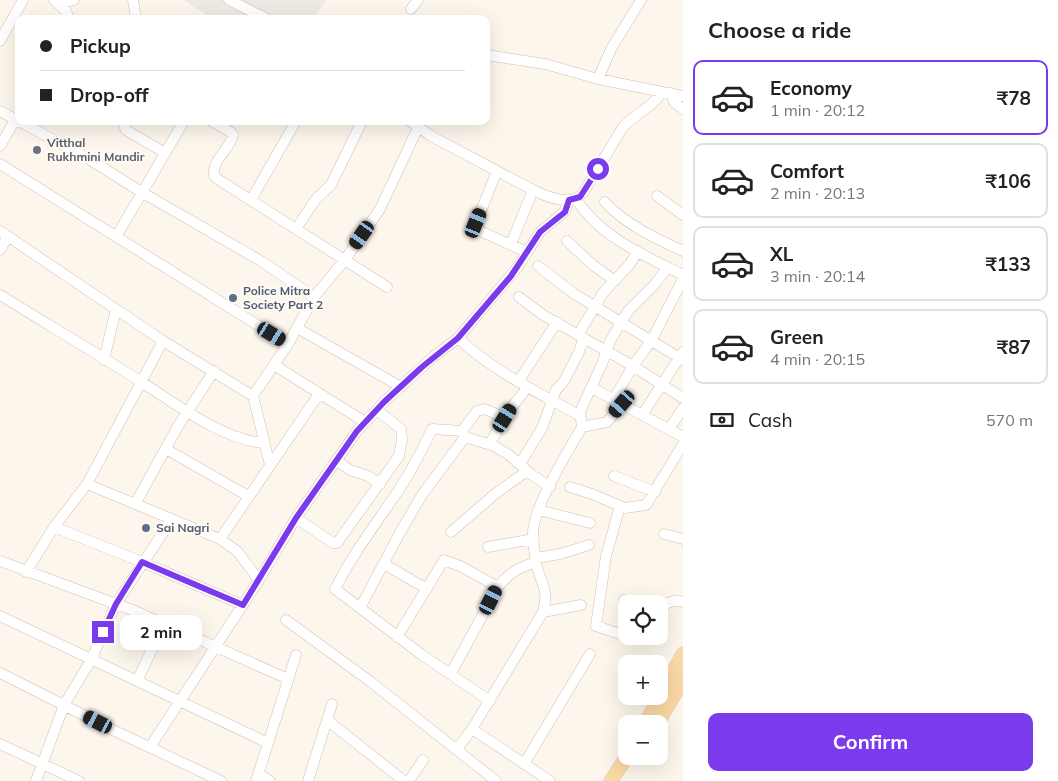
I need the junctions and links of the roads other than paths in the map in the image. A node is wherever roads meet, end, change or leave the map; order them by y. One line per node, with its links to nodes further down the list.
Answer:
1 (23, 0): 12 (street)
2 (74, 0): 7 (street)
3 (133, 0): 11 (street)
4 (229, 0): 9 (street)
5 (418, 0): 8 (street)
6 (640, 0): 14 (street)
7 (56, 2): 10 (street)
8 (411, 9)
9 (244, 14)
10 (68, 15)
11 (135, 15)
12 (0, 41)
13 (490, 56): 14 (street)
14 (598, 79): 15 (street)
15 (667, 92): 16 (street); 17 (street); 36 (street)
16 (683, 96)
17 (683, 109)
18 (0, 111): 19 (street)
19 (15, 120): 28 (street)
20 (25, 125): 33 (street)
21 (125, 125): 29 (street)
22 (182, 125): 29 (street)
23 (219, 125): 35 (street)
24 (294, 125): 35 (street)
25 (360, 125): 39 (street)
26 (416, 125): 48 (street)
27 (418, 125): 31 (street)
28 (0, 146)
29 (165, 153): 33 (street)
30 (0, 164): 41 (street)
31 (497, 171): 32 (street); 43 (street)
32 (533, 190): 36 (street); 43 (street)
33 (143, 193): 41 (street); 55 (street)
34 (657, 196): 38 (street)
35 (252, 200): 39 (street)
36 (573, 200): 45 (street); 47 (street)
37 (605, 202): 46 (street)
38 (683, 215)
39 (296, 229): 48 (street)
40 (4, 234): 44 (street); 58 (street)
41 (116, 237): 66 (street)
42 (567, 241): 52 (street)
43 (511, 244): 47 (street)
44 (0, 250)
45 (638, 251): 50 (street); 52 (street)
46 (683, 251)
47 (527, 252): 63 (street)
48 (344, 261): 53 (street); 55 (street)
49 (538, 266): 57 (street)
50 (667, 268): 51 (street); 60 (street)
51 (682, 273): 65 (street)
52 (615, 282): 57 (street)
53 (387, 287)
54 (0, 295): 69 (street)
55 (314, 297): 61 (street)
56 (519, 297): 59 (street)
57 (594, 306): 60 (street); 62 (street)
58 (116, 309): 64 (street); 69 (street)
59 (557, 322): 62 (street); 74 (street)
60 (620, 322): 65 (street); 67 (street)
61 (297, 328): 66 (street); 76 (street)
62 (580, 337): 67 (street); 82 (street)
63 (458, 338): 74 (street); 76 (street)
64 (163, 341): 72 (street); 73 (street)
65 (651, 341): 68 (street); 71 (street)
66 (288, 344): 70 (street)
67 (606, 352): 71 (street); 78 (street)
68 (682, 356): 75 (street)
69 (104, 360): 73 (street)
70 (274, 365): 79 (street); 80 (street)
71 (633, 366): 75 (street); 83 (street)
72 (214, 371): 80 (street); 86 (street)
73 (142, 382): 86 (street); 103 (street)
74 (518, 382): 77 (street)
75 (662, 385): 81 (street); 87 (street)
76 (400, 387): 85 (street)
77 (527, 388): 82 (street); 89 (street)
78 (592, 388): 83 (street); 88 (street)
79 (319, 394): 90 (street); 100 (street)
80 (253, 396): 95 (street)
81 (683, 398)
82 (552, 401): 88 (street); 101 (street)
83 (618, 402): 87 (street); 91 (street)
84 (683, 408): 92 (street)
85 (376, 410): 90 (street); 104 (street)
86 (186, 413): 95 (street); 98 (street)
87 (642, 415): 92 (street)
88 (580, 416): 91 (street)
89 (505, 418): 93 (street); 96 (street)
90 (365, 422): 99 (street)
91 (582, 428): 105 (street)
92 (669, 429): 94 (street)
93 (463, 434): 96 (street); 126 (street); 136 (street)
94 (683, 436)
95 (264, 443): 100 (street)
96 (490, 443): 101 (street)
97 (683, 444): 107 (street)
98 (166, 449): 108 (street); 109 (street)
99 (336, 460): 104 (street); 112 (street)
100 (270, 465): 108 (street)
101 (523, 468): 105 (street); 116 (street)
102 (614, 476): 107 (street)
103 (86, 484): 109 (street); 115 (street)
104 (380, 484): 112 (street)
105 (550, 487): 111 (street)
106 (570, 487): 110 (street)
107 (655, 492): 110 (street)
108 (248, 496): 118 (street)
109 (135, 504): 113 (street)
110 (620, 506): 141 (street)
111 (538, 510): 114 (street); 119 (street)
112 (296, 518): 128 (street)
113 (172, 519): 118 (street); 125 (street)
114 (590, 524)
115 (54, 527): 125 (street); 127 (street)
116 (451, 532)
117 (664, 534): 120 (street)
118 (220, 539): 128 (street)
119 (534, 539): 122 (street); 123 (street)
120 (683, 539)
121 (589, 545): 123 (street)
122 (488, 547)
123 (536, 560): 129 (street); 137 (street)
124 (0, 561): 127 (street)
125 (142, 562): 133 (street); 134 (street)
126 (384, 564): 130 (street); 136 (street)
127 (26, 572): 133 (street)
128 (259, 580): 134 (street)
129 (498, 587): 130 (street); 149 (street)
130 (427, 589): 142 (street)
131 (683, 602): 132 (street)
132 (668, 603)
133 (116, 604): 140 (street); 147 (street)
134 (243, 605): 143 (street)
135 (581, 605): 137 (street)
136 (360, 608): 142 (street)
137 (543, 612): 154 (street)
138 (0, 616): 147 (street)
139 (286, 620): 164 (street)
140 (164, 624): 143 (street); 152 (street)
141 (617, 633)
142 (397, 637): 149 (street)
143 (216, 647): 150 (street); 153 (street)
144 (590, 654): 167 (street)
145 (683, 654): 157 (main road)
146 (296, 656): 150 (street)
147 (91, 660): 152 (street); 156 (street)
148 (0, 673): 156 (street)
149 (451, 673): 154 (street)
150 (288, 679): 161 (street)
151 (683, 680): 158 (main road)
152 (136, 681): 153 (street)
153 (179, 701): 161 (street); 163 (street)
154 (490, 701): 160 (street)
155 (332, 704): 159 (street)
156 (64, 705): 163 (street); 166 (street)
157 (650, 715)
158 (662, 715)
159 (327, 720): 176 (street); 177 (street)
160 (472, 729): 164 (street); 167 (street)
161 (268, 743): 170 (street)
162 (0, 744): 166 (street)
163 (150, 748): 174 (street)
164 (457, 749): 171 (street)
165 (423, 760): 178 (street)
166 (42, 764): 172 (street); 173 (street)
167 (524, 764): 180 (street)
168 (621, 765): 181 (main road)
169 (632, 765): 182 (main road)
170 (258, 777): 175 (street)
171 (484, 777): 179 (street)
172 (36, 781)
173 (79, 781)
174 (221, 781)
175 (270, 781)
176 (308, 781)
177 (404, 781)
178 (410, 781)
179 (496, 781)
180 (550, 781)
181 (611, 781)
182 (622, 781)

